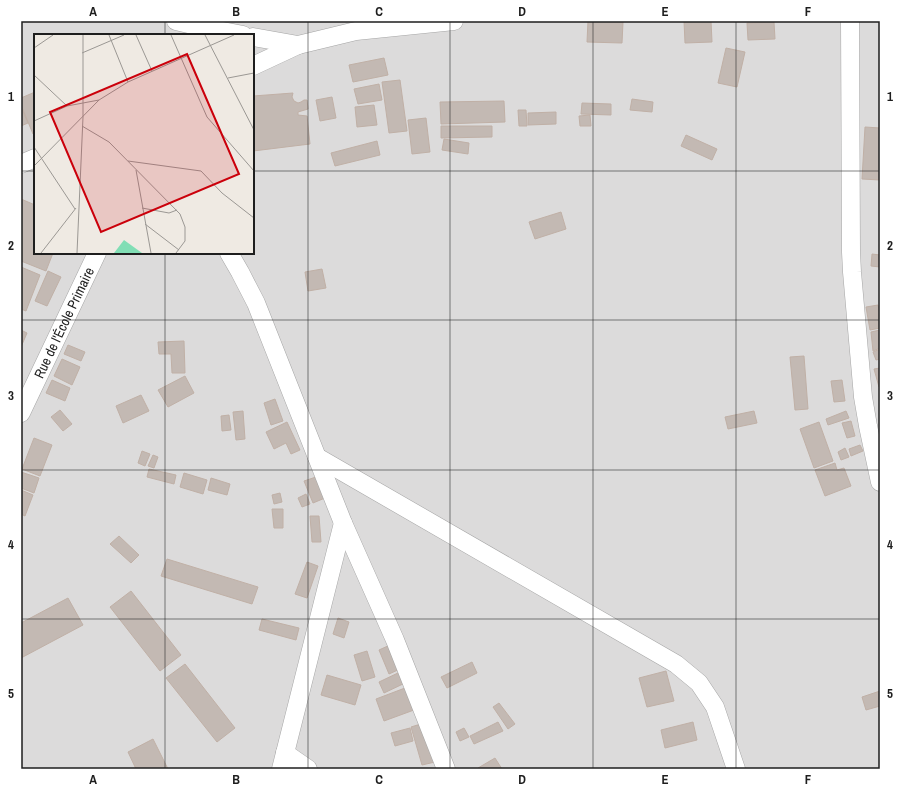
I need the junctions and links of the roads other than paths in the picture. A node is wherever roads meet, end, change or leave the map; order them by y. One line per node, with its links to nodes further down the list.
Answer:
1 (176, 21): 4 (street)
2 (454, 21): 7 (street)
3 (850, 21): 15 (street)
4 (197, 27): 5 (street)
5 (237, 34)
6 (254, 37): 7 (street)
7 (298, 45): 8 (street)
8 (254, 66)
9 (34, 158): 10 (street)
10 (21, 164)
11 (97, 254): 13 (street, Rue de l'École Primaire)
12 (230, 254): 14 (street)
13 (21, 414)
14 (317, 457): 16 (street); 20 (street)
15 (880, 482)
16 (343, 523): 17 (street); 19 (street)
17 (283, 761): 18 (street)
18 (308, 769)
19 (446, 769)
20 (736, 769)

